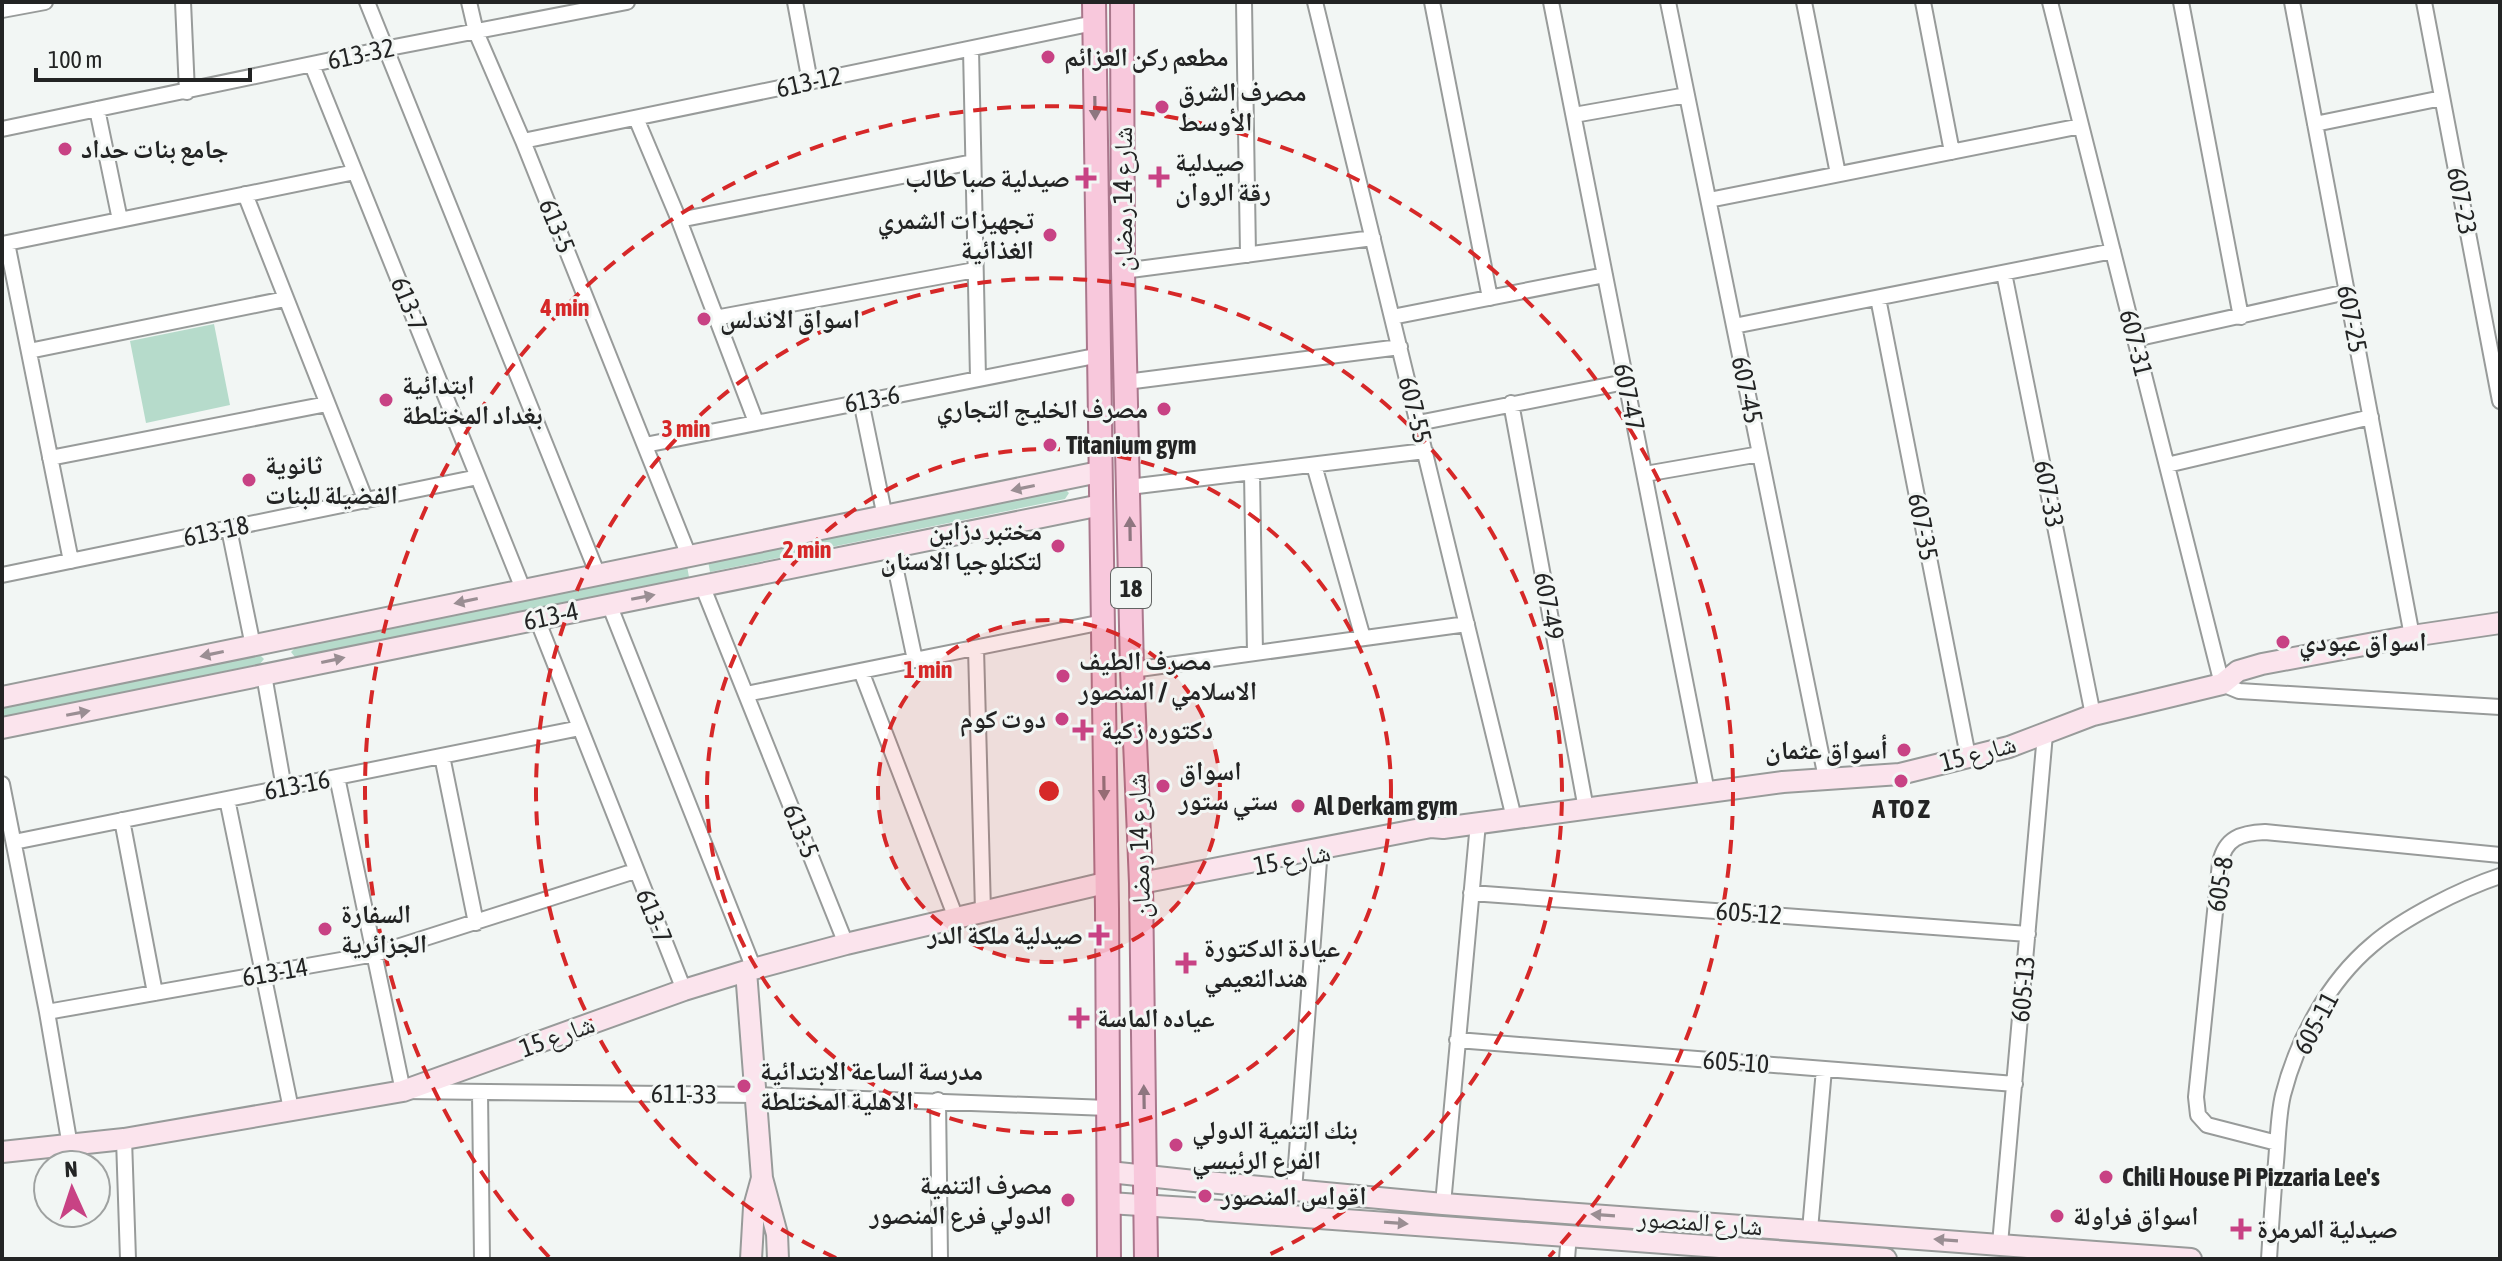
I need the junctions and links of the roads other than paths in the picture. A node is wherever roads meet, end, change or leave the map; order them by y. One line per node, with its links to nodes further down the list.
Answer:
1 (45, 2): 19 (street)
2 (183, 2): 26 (street)
3 (367, 2): 22 (street)
4 (469, 2): 21 (street, 613-5)
5 (627, 2): 21 (street, 613-32)
6 (795, 2): 25 (street)
7 (1122, 2): 49 (main road, شارع 14 رمضان / 18)
8 (1244, 2): 47 (street)
9 (1315, 2): 44 (street, 607-55)
10 (1432, 2): 53 (street)
11 (1551, 2): 30 (street, 607-47)
12 (1668, 2): 27 (street, 607-45)
13 (1804, 2): 39 (street)
14 (1923, 2): 36 (street)
15 (2050, 2): 33 (street, 607-31)
16 (2181, 2): 57 (street)
17 (2292, 2): 32 (street, 607-25)
18 (2424, 2): 28 (street, 607-23)
19 (2, 10)
20 (1094, 13): 23 (street, 613-12); 63 (main road, شارع 14 رمضان / 18, one-way to 63)
21 (476, 32): 22 (street, 613-32); 35 (street, 613-5)
22 (384, 49): 24 (street, 613-32); 93 (street)
23 (971, 49): 25 (street, 613-12); 37 (street)
24 (312, 65): 26 (street, 613-32); 38 (street, 613-7)
25 (810, 82): 31 (street, 613-12)
26 (187, 92): 29 (street, 613-32)
27 (1687, 95): 30 (street); 41 (street, 607-45)
28 (2442, 98): 32 (street); 68 (street, 607-23)
29 (97, 109): 34 (street, 613-32); 42 (street)
30 (1574, 115): 51 (street, 607-47)
31 (636, 118): 35 (street, 613-12); 43 (street)
32 (2315, 124): 52 (street, 607-25)
33 (2081, 126): 36 (street); 46 (street, 607-31)
34 (2, 129)
35 (523, 141): 74 (street, 613-5)
36 (1952, 152): 39 (street)
37 (973, 162): 43 (street); 48 (street)
38 (355, 172): 40 (street); 83 (street, 613-7)
39 (1838, 174): 41 (street)
40 (245, 194): 42 (street); 55 (street)
41 (1709, 200): 59 (street, 607-45)
42 (120, 220): 45 (street)
43 (679, 220): 58 (street)
44 (1373, 238): 47 (street); 56 (street, 607-55)
45 (4, 243): 62 (street)
46 (2113, 251): 50 (street); 60 (street, 607-31)
47 (1248, 255): 49 (street)
48 (975, 270): 58 (street); 64 (street)
49 (1123, 271): 65 (main road, شارع 14 رمضان / 18)
50 (2004, 273): 54 (street); 114 (street, 607-33)
51 (1605, 275): 53 (street); 66 (street, 607-47)
52 (2347, 292): 57 (street); 71 (street, 607-25)
53 (1490, 298): 56 (street)
54 (1878, 298): 59 (street); 119 (street, 607-35)
55 (285, 299): 62 (street); 70 (street)
56 (1392, 317): 61 (street, 607-55)
57 (2241, 317): 60 (street)
58 (715, 318): 72 (street)
59 (1734, 326): 76 (street, 607-45)
60 (2135, 339): 79 (street, 607-31)
61 (1400, 347): 65 (street); 73 (street, 607-55)
62 (29, 351): 77 (street)
63 (1100, 355): 64 (street, 613-6); 80 (main road, شارع 14 رمضان / 18)
64 (978, 378): 67 (street, 613-6)
65 (1126, 382): 84 (main road, شارع 14 رمضان / 18)
66 (1625, 382): 69 (street); 82 (street, 607-47)
67 (861, 401): 72 (street, 613-6); 87 (street)
68 (2500, 401)
69 (1511, 403): 73 (street); 126 (street, 607-49)
70 (327, 404): 77 (street); 85 (street)
71 (2371, 417): 79 (street); 101 (street, 607-25)
72 (756, 422): 74 (street, 613-6)
73 (1418, 423): 75 (street, 607-55)
74 (645, 445): 90 (street, 613-5)
75 (1425, 451): 78 (street); 100 (street, 607-55)
76 (1760, 454): 82 (street); 121 (street, 607-45)
77 (50, 458): 91 (street)
78 (1314, 465): 81 (street); 102 (street)
79 (2167, 465): 110 (street, 607-31)
80 (1099, 472): 86 (main road, شارع 14 رمضان / 18); 87 (street, 613-4, one-way to 87)
81 (1252, 473): 84 (street); 105 (street)
82 (1645, 474): 124 (street, 607-47)
83 (478, 477): 85 (street, 613-18); 95 (street, 613-7)
84 (1129, 487): 107 (main road, شارع 14 رمضان / 18, one-way to 84)
85 (366, 501): 88 (street, 613-18)
86 (1101, 505): 89 (street, 613-4); 98 (main road, شارع 14 رمضان / 18)
87 (885, 517): 90 (street, 613-4)
88 (229, 529): 91 (street, 613-18); 103 (street)
89 (891, 547): 94 (street, 613-4); 106 (street)
90 (689, 556): 93 (street, 613-4)
91 (71, 561): 92 (street, 613-18)
92 (2, 575)
93 (598, 575): 95 (street, 613-4)
94 (702, 585): 96 (street, 613-4, one-way to 94); 111 (street, 613-5)
95 (523, 589): 103 (street, 613-4, one-way to 103)
96 (609, 604): 97 (street, 613-4); 144 (street)
97 (537, 619): 109 (street, 613-4, one-way to 97); 116 (street, 613-7)
98 (1103, 622): 104 (street); 135 (main road, شارع 14 رمضان / 18, one-way to 135)
99 (2500, 623): 101 (street, شارع 15)
100 (1467, 624): 102 (street); 127 (street, 607-55)
101 (2412, 636): 110 (street, شارع 15)
102 (1363, 638): 105 (street)
103 (262, 644): 109 (street); 112 (street, 613-4, one-way to 112)
104 (976, 648): 106 (street); 138 (street)
105 (1255, 653): 107 (street)
106 (915, 660): 108 (street)
107 (1132, 670): 136 (main road, شارع 14 رمضان / 18)
108 (861, 671): 111 (street); 139 (street)
109 (270, 674): 115 (street, 613-4, one-way to 109); 123 (street)
110 (2222, 684): 113 (street); 114 (street, شارع 15)
111 (746, 694): 142 (street, 613-5)
112 (2, 697)
113 (2500, 707)
114 (2093, 715): 117 (street, شارع 15)
115 (2, 728)
116 (580, 728): 118 (street, 613-16); 133 (street, 613-7)
117 (2045, 734): 119 (street, شارع 15); 141 (street, 605-13)
118 (442, 756): 120 (street, 613-16); 140 (street)
119 (1968, 756): 121 (street, شارع 15)
120 (337, 777): 123 (street, 613-16); 143 (street)
121 (1826, 778): 124 (street, شارع 15)
122 (2, 784): 130 (street)
123 (284, 788): 125 (street, 613-16)
124 (1707, 792): 126 (street, شارع 15)
125 (227, 799): 128 (street, 613-16); 145 (street)
126 (1586, 809): 127 (street, شارع 15)
127 (1514, 818): 129 (street, شارع 15)
128 (122, 820): 130 (street, 613-16); 147 (street)
129 (1478, 823): 131 (street, شارع 15); 137 (street)
130 (14, 842): 148 (street)
131 (1320, 851): 136 (street, شارع 15); 165 (street)
132 (2500, 855): 159 (street, 605-8)
133 (635, 871): 140 (street, 613-14); 146 (street, 613-7)
134 (2500, 876): 159 (street, 605-11)
135 (1105, 883): 138 (street, شارع 15); 156 (main road, شارع 14 رمضان / 18)
136 (1141, 885): 163 (main road, شارع 14 رمضان / 18, one-way to 136)
137 (1471, 893): 141 (street, 605-12); 149 (street)
138 (983, 911): 139 (street, شارع 15)
139 (956, 918): 142 (street, شارع 15)
140 (476, 923): 143 (street, 613-14)
141 (2028, 934): 151 (street, 605-13)
142 (846, 944): 144 (street, شارع 15)
143 (375, 954): 145 (street, 613-14); 152 (street)
144 (750, 970): 146 (street, شارع 15); 154 (street)
145 (262, 975): 147 (street, 613-14); 157 (street)
146 (684, 990): 152 (street, شارع 15)
147 (155, 993): 148 (street, 613-14)
148 (47, 1012): 160 (street)
149 (1457, 1040): 150 (street, 605-10); 167 (street)
150 (1824, 1069): 151 (street, 605-10); 169 (street)
151 (2015, 1084): 171 (street, 605-13)
152 (403, 1091): 153 (street, 611-33); 157 (street, شارع 15)
153 (480, 1092): 154 (street, 611-33); 174 (street)
154 (756, 1095): 155 (street, 611-33); 164 (street)
155 (938, 1100): 156 (street, 611-33); 177 (street)
156 (1108, 1108): 162 (main road, شارع 14 رمضان / 18)
157 (291, 1109): 158 (street, شارع 15)
158 (124, 1139): 160 (street, شارع 15); 173 (street)
159 (2277, 1143): 183 (street, 605-11)
160 (70, 1146): 161 (street, شارع 15)
161 (2, 1152)
162 (1109, 1172): 163 (street, شارع المنصور); 166 (main road, شارع 14 رمضان / 18)
163 (1145, 1175): 165 (street, شارع المنصور); 168 (main road, شارع 14 رمضان / 18)
164 (762, 1178): 175 (street); 176 (street)
165 (1294, 1191): 167 (street, شارع المنصور)
166 (1109, 1203): 168 (street, شارع المنصور); 178 (main road, شارع 14 رمضان / 18)
167 (1443, 1204): 169 (street, شارع المنصور, one-way to 167)
168 (1145, 1205): 170 (street, شارع المنصور, one-way to 170); 179 (main road, شارع 14 رمضان / 18)
169 (1810, 1230): 171 (street, شارع المنصور, one-way to 169)
170 (1569, 1234): 172 (street, شارع المنصور); 180 (street)
171 (2000, 1244): 182 (street, شارع المنصور)
172 (1719, 1253): 181 (street, شارع المنصور)
173 (128, 1259)
174 (482, 1259)
175 (751, 1259)
176 (778, 1259)
177 (940, 1259)
178 (1109, 1259)
179 (1146, 1259)
180 (1567, 1259)
181 (1886, 1259)
182 (2191, 1259)
183 (2269, 1259)

